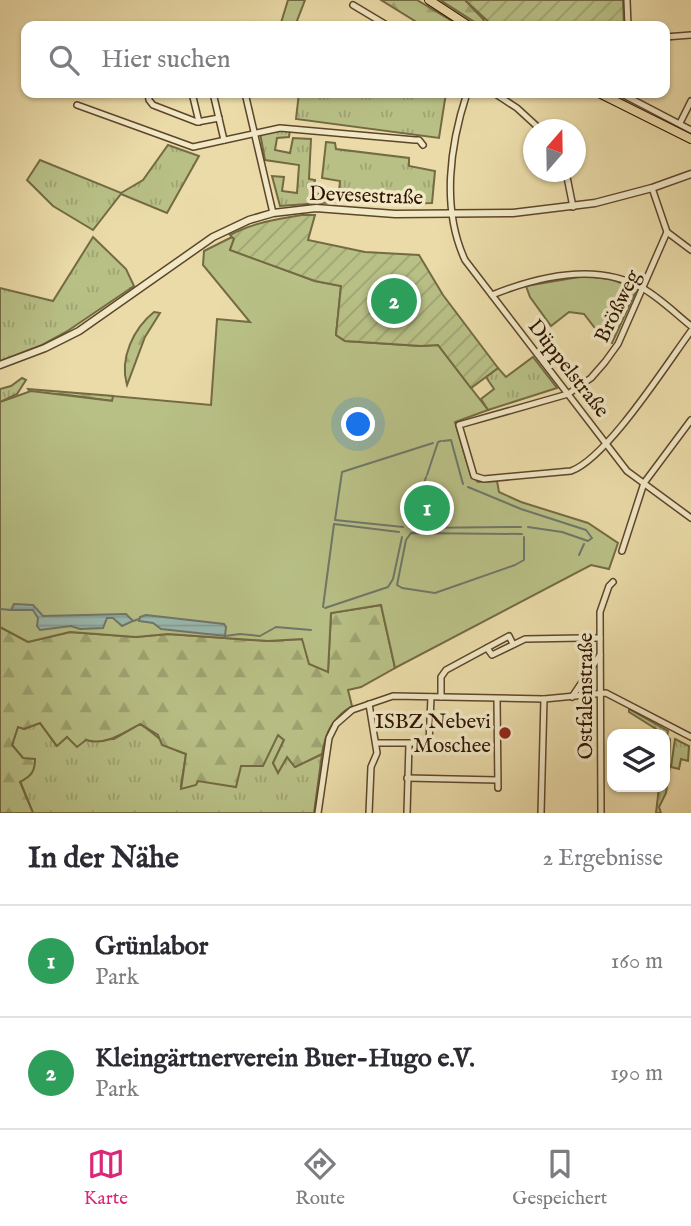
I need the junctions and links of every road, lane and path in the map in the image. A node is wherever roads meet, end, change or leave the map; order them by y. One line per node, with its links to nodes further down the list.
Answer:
1 (429, 0): 5 (main road)
2 (627, 0): 6 (street)
3 (353, 5): 4 (street)
4 (379, 21)
5 (462, 21)
6 (628, 21)
7 (691, 35): 8 (street)
8 (670, 37)
9 (149, 98): 21 (street)
10 (193, 98): 21 (street)
11 (214, 98): 19 (street)
12 (247, 98): 25 (street)
13 (466, 98): 35 (street, Düppelstraße)
14 (502, 98): 20 (street)
15 (609, 98): 23 (main road)
16 (630, 98): 22 (street)
17 (691, 101): 22 (street)
18 (77, 105): 27 (street)
19 (219, 118): 21 (street); 27 (street)
20 (529, 119)
21 (200, 122)
22 (680, 123): 24 (street)
23 (670, 130): 26 (main road); 29 (main road)
24 (691, 130)
25 (255, 132): 27 (street); 28 (street); 34 (street)
26 (691, 139)
27 (224, 140)
28 (423, 145)
29 (691, 146)
30 (689, 173): 32 (street, Devesestraße)
31 (568, 182): 33 (street)
32 (652, 188): 33 (street, Devesestraße); 36 (street)
33 (573, 207): 35 (street, Devesestraße)
34 (272, 213): 35 (street, Devesestraße); 42 (street, Devesestraße)
35 (451, 215): 39 (street, Düppelstraße)
36 (667, 232): 37 (street); 38 (street, Brößweg)
37 (691, 250)
38 (644, 289): 39 (street); 40 (street); 43 (street, Brößweg)
39 (492, 295): 43 (street, Düppelstraße)
40 (691, 326)
41 (691, 331): 45 (street)
42 (0, 365)
43 (568, 394): 45 (street, Düppelstraße); 45 (street, Brößweg)
44 (691, 420): 46 (street)
45 (607, 444): 46 (street, Düppelstraße)
46 (644, 483): 47 (street, Düppelstraße); 48 (street)
47 (690, 515)
48 (622, 551)
49 (613, 582): 50 (street, Ostfalenstraße)
50 (600, 638): 51 (street, Ostfalenstraße); 54 (street)
51 (600, 655): 52 (street, Ostfalenstraße); 55 (street)
52 (600, 693): 55 (street); 59 (street); 69 (street, Ostfalenstraße)
53 (431, 697): 54 (street); 58 (street); 61 (street)
54 (440, 697): 56 (street)
55 (572, 697): 57 (street)
56 (497, 699): 57 (street); 63 (street)
57 (544, 699): 68 (street)
58 (369, 704): 60 (street); 65 (street)
59 (691, 737)
60 (376, 743): 61 (street); 66 (street)
61 (409, 744): 62 (street)
62 (408, 778): 63 (street); 67 (street)
63 (497, 780): 64 (street)
64 (498, 788)
65 (318, 813)
66 (369, 813)
67 (407, 813)
68 (541, 813)
69 (601, 813)

